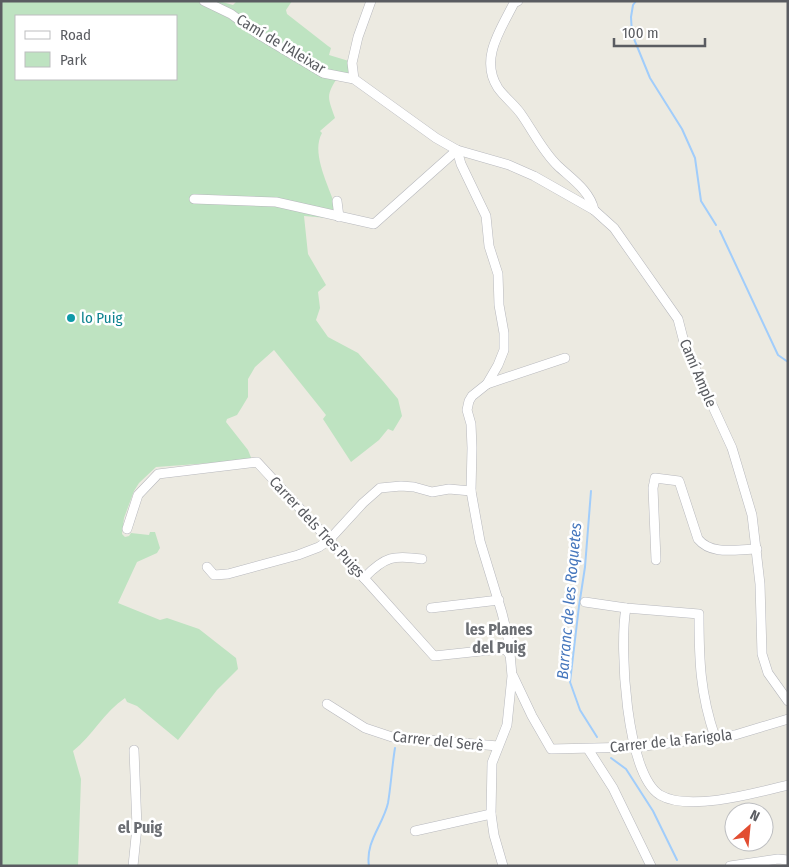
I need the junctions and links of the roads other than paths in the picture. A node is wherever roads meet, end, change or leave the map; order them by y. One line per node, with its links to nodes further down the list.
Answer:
1 (204, 1): 4 (street, Camí de l'Aleixar)
2 (371, 1): 4 (street)
3 (518, 1): 8 (street)
4 (354, 79): 5 (street, Camí de l'Aleixar)
5 (457, 150): 8 (street, Camí Ample); 9 (street); 11 (street)
6 (194, 199): 9 (street)
7 (337, 201): 9 (street)
8 (594, 210): 15 (street, Camí Ample)
9 (339, 217)
10 (565, 358): 11 (street)
11 (487, 384): 12 (street)
12 (471, 491): 14 (street); 20 (street)
13 (127, 529): 14 (street, Carrer dels Tres Puigs)
14 (329, 540): 18 (street); 19 (street, Carrer dels Tres Puigs)
15 (757, 549): 17 (street); 26 (street, Camí Ample)
16 (422, 559): 19 (street)
17 (656, 560)
18 (207, 567)
19 (364, 578): 24 (street, Carrer dels Tres Puigs)
20 (499, 600): 22 (street); 24 (street)
21 (585, 602): 23 (street)
22 (431, 608)
23 (626, 608): 29 (street); 31 (street)
24 (510, 656): 25 (street)
25 (512, 676): 30 (street); 33 (street, Carrer de la Farigola)
26 (788, 701)
27 (327, 704): 30 (street, Carrer del Serè)
28 (788, 719): 29 (street, Carrer de la Farigola)
29 (715, 737): 31 (street, Carrer de la Farigola)
30 (498, 746): 35 (street)
31 (636, 747): 33 (street, Carrer de la Farigola); 34 (street)
32 (134, 750): 38 (street)
33 (588, 750): 40 (street)
34 (788, 786)
35 (491, 814): 36 (street); 39 (street)
36 (415, 831)
37 (788, 860): 41 (street)
38 (133, 866)
39 (503, 866)
40 (651, 866)
41 (730, 866)

